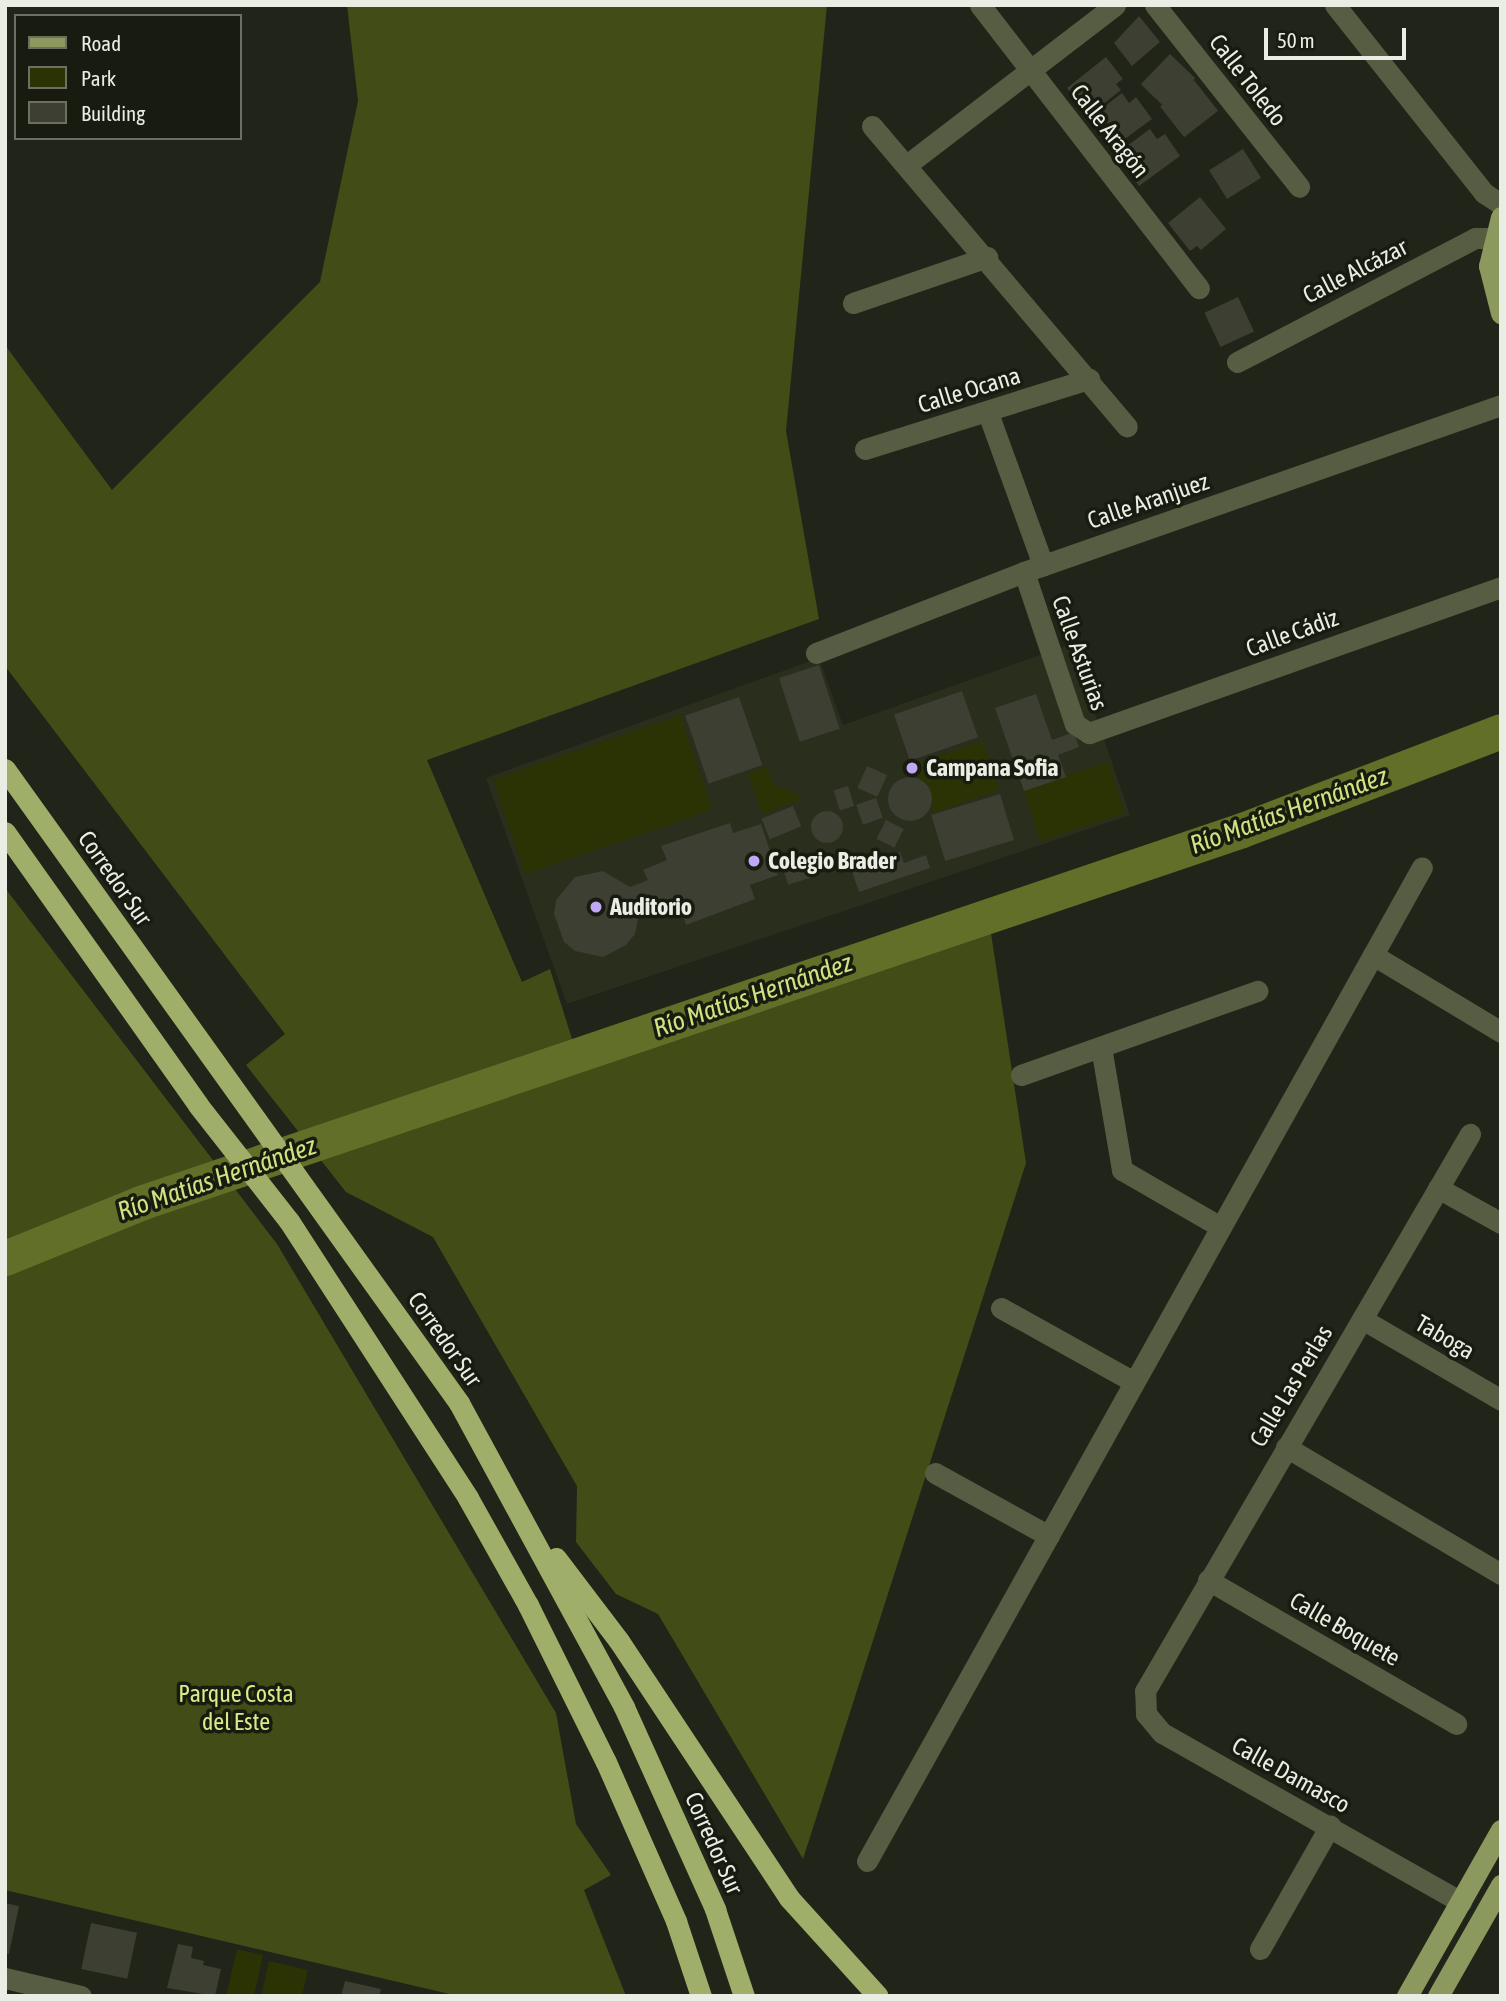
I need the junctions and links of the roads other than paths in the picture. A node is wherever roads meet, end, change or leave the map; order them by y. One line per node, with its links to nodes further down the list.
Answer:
1 (980, 5): 5 (street, Calle Aragón)
2 (1115, 5): 5 (street)
3 (1155, 5): 8 (street, Calle Toledo)
4 (1335, 5): 9 (street)
5 (1028, 68): 7 (street); 12 (street, Calle Aragón)
6 (872, 126): 7 (street)
7 (908, 164): 11 (street)
8 (1300, 187)
9 (1501, 204)
10 (1498, 230): 14 (main road); 15 (street, Calle Alcázar)
11 (987, 257): 13 (street); 16 (street)
12 (1199, 288)
13 (853, 303)
14 (1501, 313)
15 (1237, 362)
16 (1089, 379): 18 (street, Calle Ocana); 19 (street)
17 (1501, 405): 21 (street, Calle Aranjuez)
18 (988, 413): 20 (street, Calle Ocana); 21 (street)
19 (1128, 427)
20 (865, 449)
21 (1034, 568): 23 (street, Calle Aranjuez); 24 (street, Calle Asturias)
22 (1501, 587): 24 (street, Calle Cádiz)
23 (816, 653)
24 (1101, 729)
25 (5, 769): 43 (highway, Corredor Sur)
26 (5, 832): 59 (highway)
27 (1422, 867): 28 (street)
28 (1373, 954): 30 (street); 36 (street)
29 (1257, 991): 31 (street)
30 (1501, 1032)
31 (1101, 1047): 32 (street); 36 (street)
32 (1021, 1075)
33 (1470, 1134): 34 (street, Calle Las Perlas)
34 (1438, 1188): 35 (street); 38 (street, Calle Las Perlas)
35 (1501, 1223)
36 (1219, 1226): 39 (street)
37 (1001, 1308): 39 (street)
38 (1362, 1318): 40 (street, Taboga); 41 (street, Calle Las Perlas)
39 (1134, 1382): 44 (street)
40 (1501, 1400)
41 (1286, 1447): 45 (street); 46 (street, Calle Las Perlas)
42 (935, 1473): 44 (street)
43 (518, 1508): 60 (highway, Corredor Sur); 61 (highway)
44 (1049, 1536): 51 (street)
45 (1501, 1574)
46 (1208, 1580): 47 (street, Calle Las Perlas); 48 (street, Calle Boquete)
47 (1157, 1665): 49 (street, Calle Damasco)
48 (1456, 1724)
49 (1330, 1826): 53 (street, Calle Damasco); 55 (street)
50 (1501, 1830): 53 (main road)
51 (867, 1861)
52 (1500, 1886): 53 (main road); 54 (main road)
53 (1461, 1902): 54 (main road); 57 (main road)
54 (1470, 1939): 62 (main road)
55 (1260, 1949)
56 (5, 1978): 58 (street)
57 (1408, 1995)
58 (81, 1996)
59 (701, 1996)
60 (744, 1996)
61 (878, 1996)
62 (1438, 1996)

